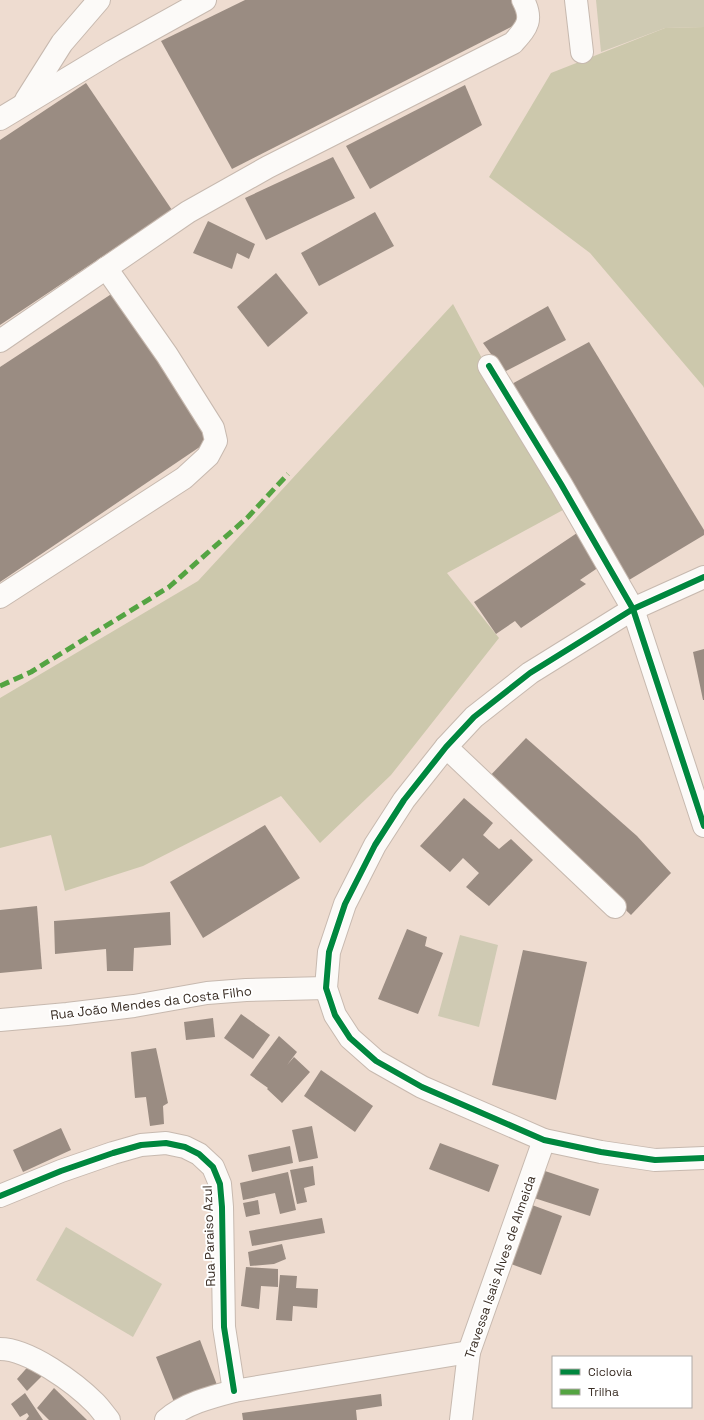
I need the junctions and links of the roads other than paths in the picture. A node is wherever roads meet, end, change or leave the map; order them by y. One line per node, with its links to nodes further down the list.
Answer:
1 (99, 0): 6 (street)
2 (523, 0): 8 (street)
3 (576, 0): 5 (street)
4 (198, 2): 6 (street)
5 (582, 52)
6 (23, 105): 7 (street)
7 (0, 119)
8 (106, 268): 9 (street); 12 (street)
9 (0, 341)
10 (489, 366): 13 (street)
11 (704, 577): 13 (street)
12 (0, 597)
13 (633, 609): 14 (street); 15 (street)
14 (446, 747): 16 (street); 17 (street)
15 (704, 826)
16 (615, 906)
17 (326, 988): 18 (street, Rua João Mendes da Costa Filho); 19 (street)
18 (0, 1020)
19 (544, 1140): 20 (street); 23 (street, Travessa Isais Alves de Almeida)
20 (704, 1158)
21 (0, 1196): 24 (street, Rua Paraiso Azul)
22 (0, 1349): 25 (street)
23 (469, 1352): 24 (street); 27 (street, Travessa Isais Alves de Almeida)
24 (234, 1391): 26 (street)
25 (109, 1420)
26 (166, 1420)
27 (461, 1420)

